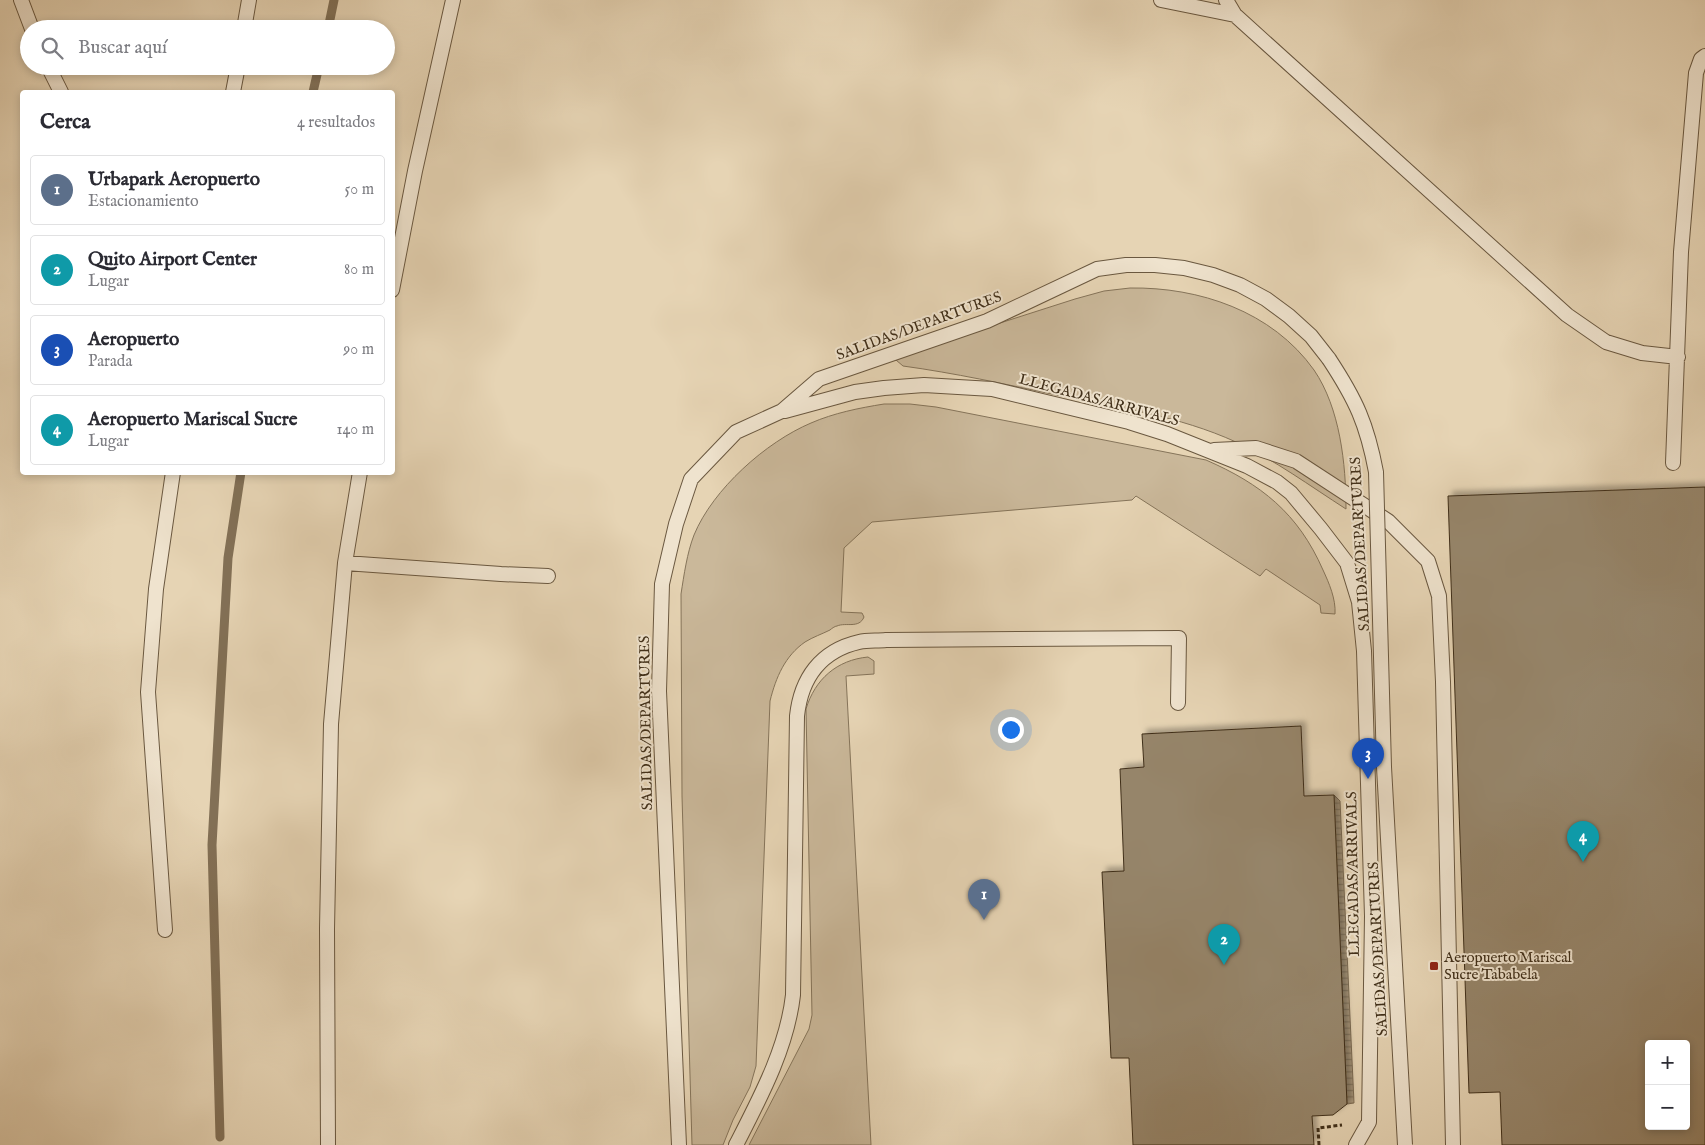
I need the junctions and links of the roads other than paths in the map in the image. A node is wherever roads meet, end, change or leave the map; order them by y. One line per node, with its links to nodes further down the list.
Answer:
1 (22, 0): 7 (lane)
2 (249, 0): 8 (lane)
3 (453, 0): 14 (lane)
4 (1161, 0): 6 (lane)
5 (1226, 0): 6 (lane)
6 (1235, 15): 15 (lane)
7 (29, 20)
8 (246, 20)
9 (1705, 56): 15 (lane)
10 (52, 75): 12 (lane)
11 (236, 75): 13 (lane)
12 (60, 90)
13 (233, 90)
14 (395, 274)
15 (1678, 357): 18 (lane)
16 (782, 411): 17 (lane, LLEGADAS/ARRIVALS); 26 (lane, SALIDAS/DEPARTURES); 29 (lane, SALIDAS/DEPARTURES, bridge)
17 (1209, 450): 28 (lane, LLEGADAS/ARRIVALS); 30 (lane)
18 (1673, 463)
19 (173, 475): 24 (lane)
20 (360, 475): 21 (lane)
21 (345, 563): 22 (lane); 25 (lane)
22 (548, 576)
23 (1178, 703): 27 (lane)
24 (165, 930)
25 (328, 1145)
26 (679, 1145)
27 (736, 1145)
28 (1356, 1145)
29 (1405, 1145)
30 (1452, 1145)

